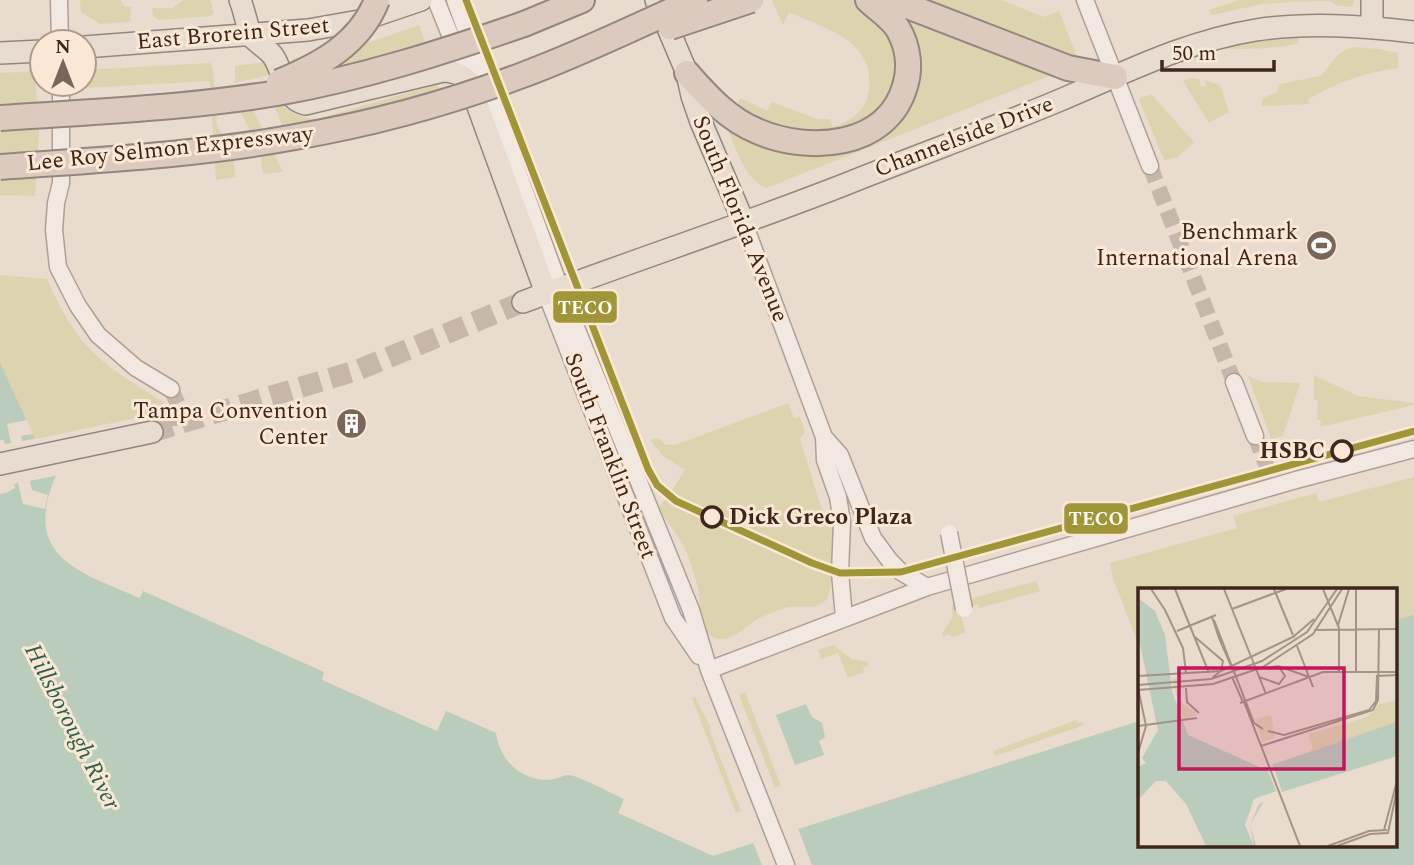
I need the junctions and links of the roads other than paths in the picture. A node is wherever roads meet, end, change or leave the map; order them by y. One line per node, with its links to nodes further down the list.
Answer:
1 (59, 0): 17 (street)
2 (240, 0): 20 (main road)
3 (377, 0): 29 (highway, bridge)
4 (421, 0): 20 (main road, East Brorein Street)
5 (436, 0): 27 (street, South Franklin Street)
6 (455, 0): 34 (street, South Franklin Street)
7 (561, 0): 16 (highway)
8 (582, 0): 16 (highway, Lee Roy Selmon Expressway)
9 (656, 0): 25 (main road, South Florida Avenue)
10 (695, 0): 23 (highway, Lee Roy Selmon Expressway, bridge)
11 (751, 0): 23 (highway, bridge)
12 (868, 0): 25 (highway)
13 (892, 0): 26 (highway)
14 (1085, 0): 26 (street)
15 (1372, 0): 18 (main road)
16 (524, 24): 29 (highway, Lee Roy Selmon Expressway, bridge)
17 (52, 28)
18 (1372, 28): 19 (main road, Channelside Drive); 26 (main road, Channelside Drive)
19 (1414, 32)
20 (252, 36): 21 (main road, East Brorein Street); 27 (main road)
21 (98, 46)
22 (28, 50): 24 (main road)
23 (582, 52): 32 (highway, Lee Roy Selmon Expressway, bridge)
24 (0, 53)
25 (687, 74): 33 (main road, South Florida Avenue)
26 (1115, 77): 31 (street); 33 (main road, Channelside Drive)
27 (469, 82): 34 (main road, South Franklin Street)
28 (61, 98): 37 (street)
29 (240, 98): 30 (highway, Lee Roy Selmon Expressway, bridge)
30 (0, 118)
31 (1150, 166)
32 (0, 167)
33 (744, 223): 34 (main road, Channelside Drive); 40 (street, South Florida Avenue)
34 (554, 291): 35 (main road, Channelside Drive); 44 (street, South Franklin Street); 45 (street, South Franklin Street)
35 (523, 302)
36 (1234, 382): 39 (street)
37 (171, 390)
38 (152, 432): 42 (main road)
39 (1255, 436)
40 (824, 437): 46 (street, South Florida Avenue); 48 (street, South Florida Avenue)
41 (1414, 449): 46 (street)
42 (0, 464)
43 (949, 533): 47 (street, bridge)
44 (664, 546): 45 (street); 49 (street, South Franklin Street)
45 (646, 552): 49 (street, South Franklin Street)
46 (927, 587): 48 (street)
47 (964, 609)
48 (844, 617): 49 (street)
49 (709, 670): 50 (street, South Franklin Street)
50 (786, 865)

